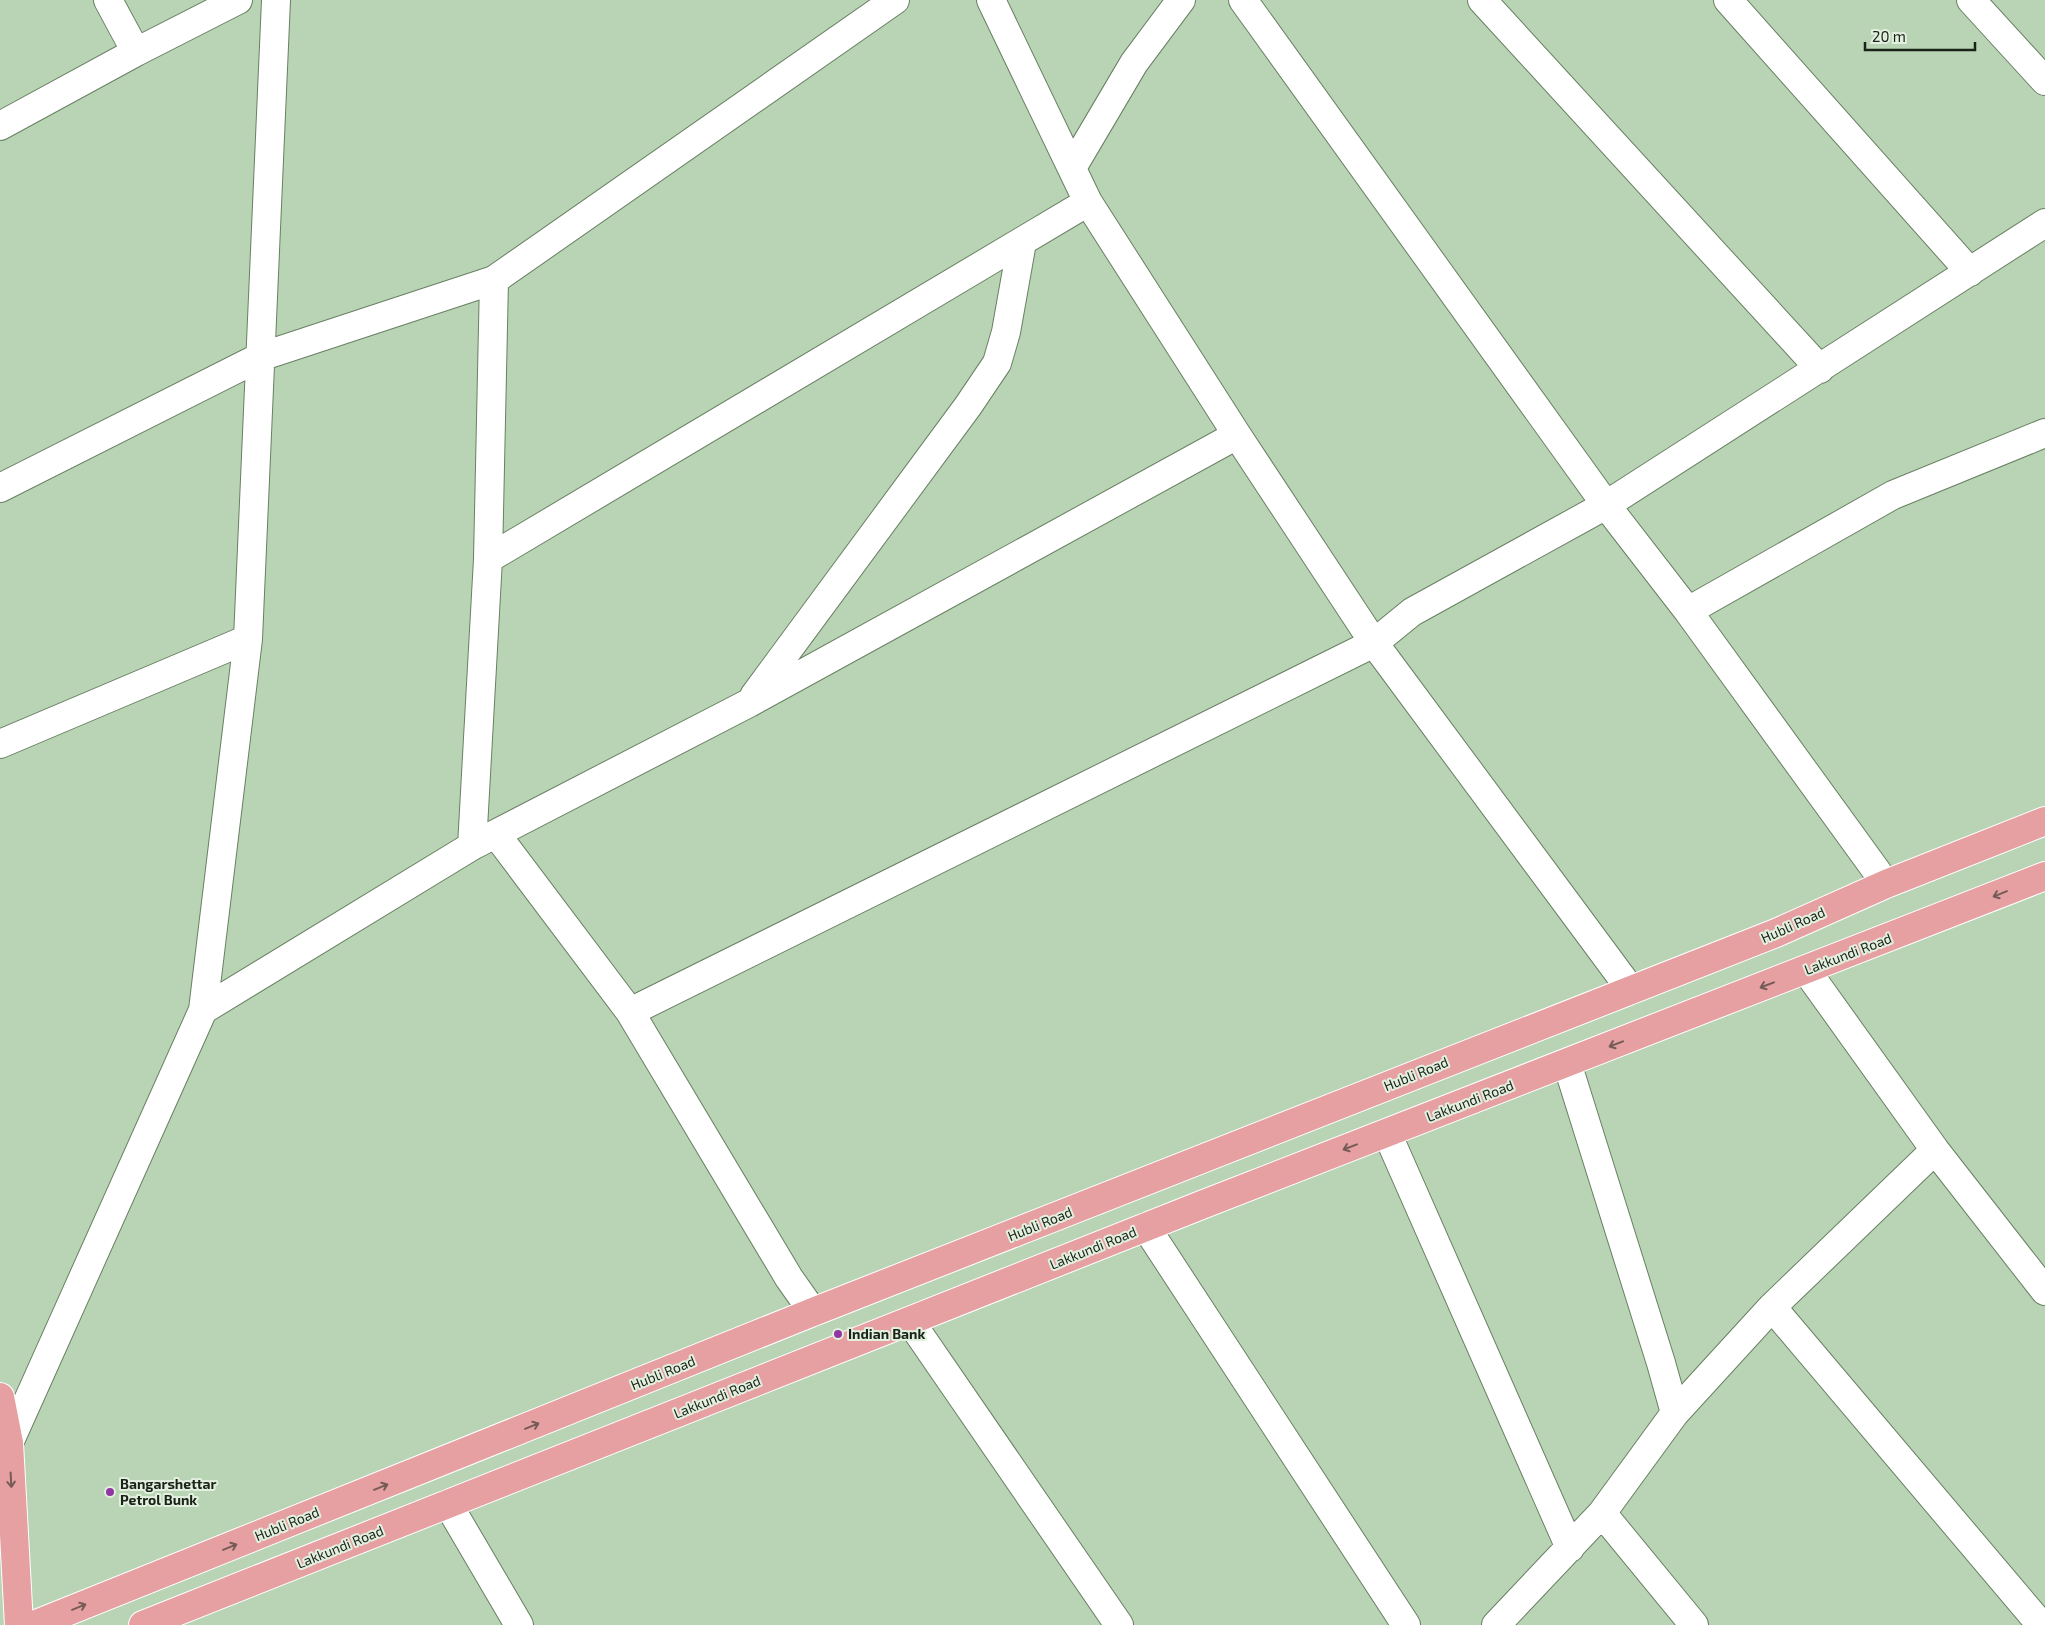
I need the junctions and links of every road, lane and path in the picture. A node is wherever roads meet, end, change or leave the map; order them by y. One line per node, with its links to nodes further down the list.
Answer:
1 (108, 0): 11 (street)
2 (238, 0): 11 (street)
3 (276, 0): 20 (street)
4 (895, 0): 19 (street)
5 (991, 0): 14 (street)
6 (1181, 0): 14 (street)
7 (1243, 0): 25 (street)
8 (1482, 0): 21 (street)
9 (1728, 0): 18 (street)
10 (1971, 0): 12 (street)
11 (136, 52): 13 (street)
12 (2045, 81)
13 (0, 126)
14 (1072, 168): 15 (street)
15 (1088, 202): 17 (street); 23 (street)
16 (2045, 223): 18 (street)
17 (1022, 242): 26 (street); 30 (street)
18 (1970, 272): 21 (street)
19 (494, 280): 20 (street); 26 (street)
20 (260, 357): 24 (street); 28 (street)
21 (1820, 369): 25 (street)
22 (2045, 433): 27 (street)
23 (1237, 435): 29 (street); 30 (street)
24 (0, 488)
25 (1606, 505): 27 (street); 29 (street)
26 (488, 559): 34 (street)
27 (1688, 610): 36 (street)
28 (248, 639): 31 (street); 39 (street)
29 (1374, 643): 38 (street); 40 (street)
30 (749, 703): 33 (street)
31 (0, 744)
32 (2045, 820): 36 (main road, Hubli Road)
33 (496, 834): 34 (street); 40 (street)
34 (472, 846): 39 (street)
35 (2045, 876): 37 (main road, Lakkundi Road, one-way to 37)
36 (1886, 884): 38 (main road, Hubli Road)
37 (1806, 970): 41 (main road, Lakkundi Road, one-way to 41); 43 (street)
38 (1630, 990): 47 (main road, Hubli Road)
39 (203, 1010): 51 (street)
40 (630, 1012): 47 (street)
41 (1567, 1063): 42 (main road, Lakkundi Road); 50 (street)
42 (1387, 1133): 44 (main road, Lakkundi Road, one-way to 44); 54 (street)
43 (1935, 1150): 45 (street); 46 (street)
44 (1146, 1227): 48 (main road, Lakkundi Road); 60 (street)
45 (2045, 1291)
46 (1772, 1308): 50 (street); 63 (street)
47 (813, 1312): 56 (main road, Hubli Road, one-way to 47)
48 (910, 1321): 52 (main road, Lakkundi Road); 59 (street)
49 (0, 1397): 51 (main road)
50 (1675, 1414): 53 (street)
51 (9, 1443): 55 (main road, one-way to 55)
52 (448, 1504): 57 (main road, Lakkundi Road); 58 (street)
53 (1602, 1513): 54 (street); 62 (street)
54 (1570, 1548): 61 (street)
55 (19, 1625)
56 (34, 1625)
57 (144, 1625)
58 (519, 1625)
59 (1120, 1625)
60 (1406, 1625)
61 (1496, 1625)
62 (1694, 1625)
63 (2041, 1625)

